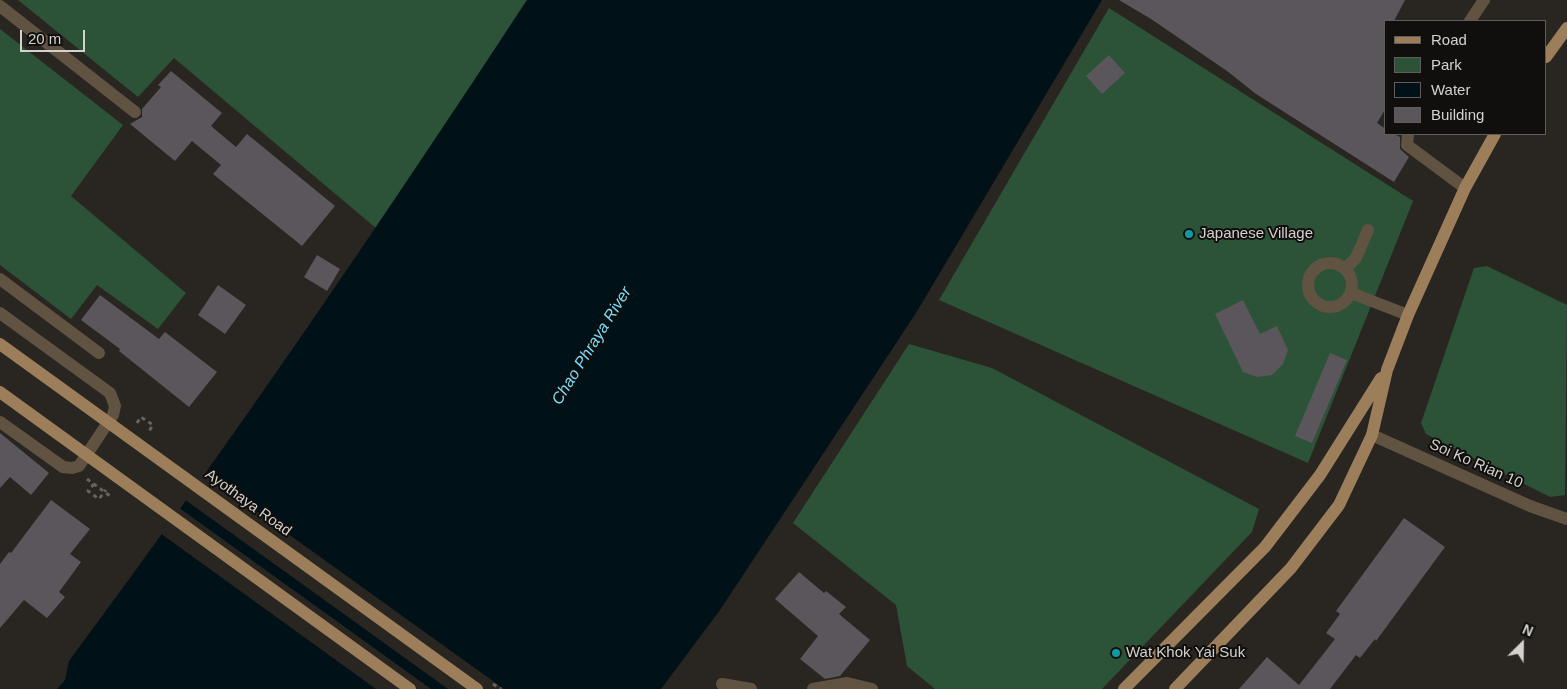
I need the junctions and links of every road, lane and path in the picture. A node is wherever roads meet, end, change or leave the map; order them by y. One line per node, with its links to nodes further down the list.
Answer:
1 (1484, 0): 3 (street)
2 (0, 6): 6 (street)
3 (1471, 20)
4 (1567, 28): 5 (main road)
5 (1547, 56)
6 (136, 112)
7 (1408, 135): 9 (street)
8 (1493, 135): 9 (main road)
9 (1465, 188): 15 (main road)
10 (1368, 230): 11 (street)
11 (1346, 268): 13 (street); 13 (street)
12 (0, 279): 17 (street)
13 (1351, 293): 15 (street)
14 (0, 313): 20 (street)
15 (1408, 315): 18 (main road)
16 (0, 344): 29 (main road, Ayothaya Road)
17 (99, 353)
18 (1386, 370): 22 (main road); 33 (main road)
19 (0, 392): 28 (main road)
20 (0, 422)
21 (135, 426): 23 (path)
22 (1372, 435): 26 (street, Soi Ko Rian 10); 34 (main road)
23 (144, 438)
24 (94, 484): 25 (path)
25 (108, 487)
26 (1567, 519)
27 (722, 684): 30 (street)
28 (410, 689)
29 (477, 689)
30 (751, 689)
31 (813, 689): 32 (street)
32 (872, 689)
33 (1124, 689)
34 (1175, 689)

